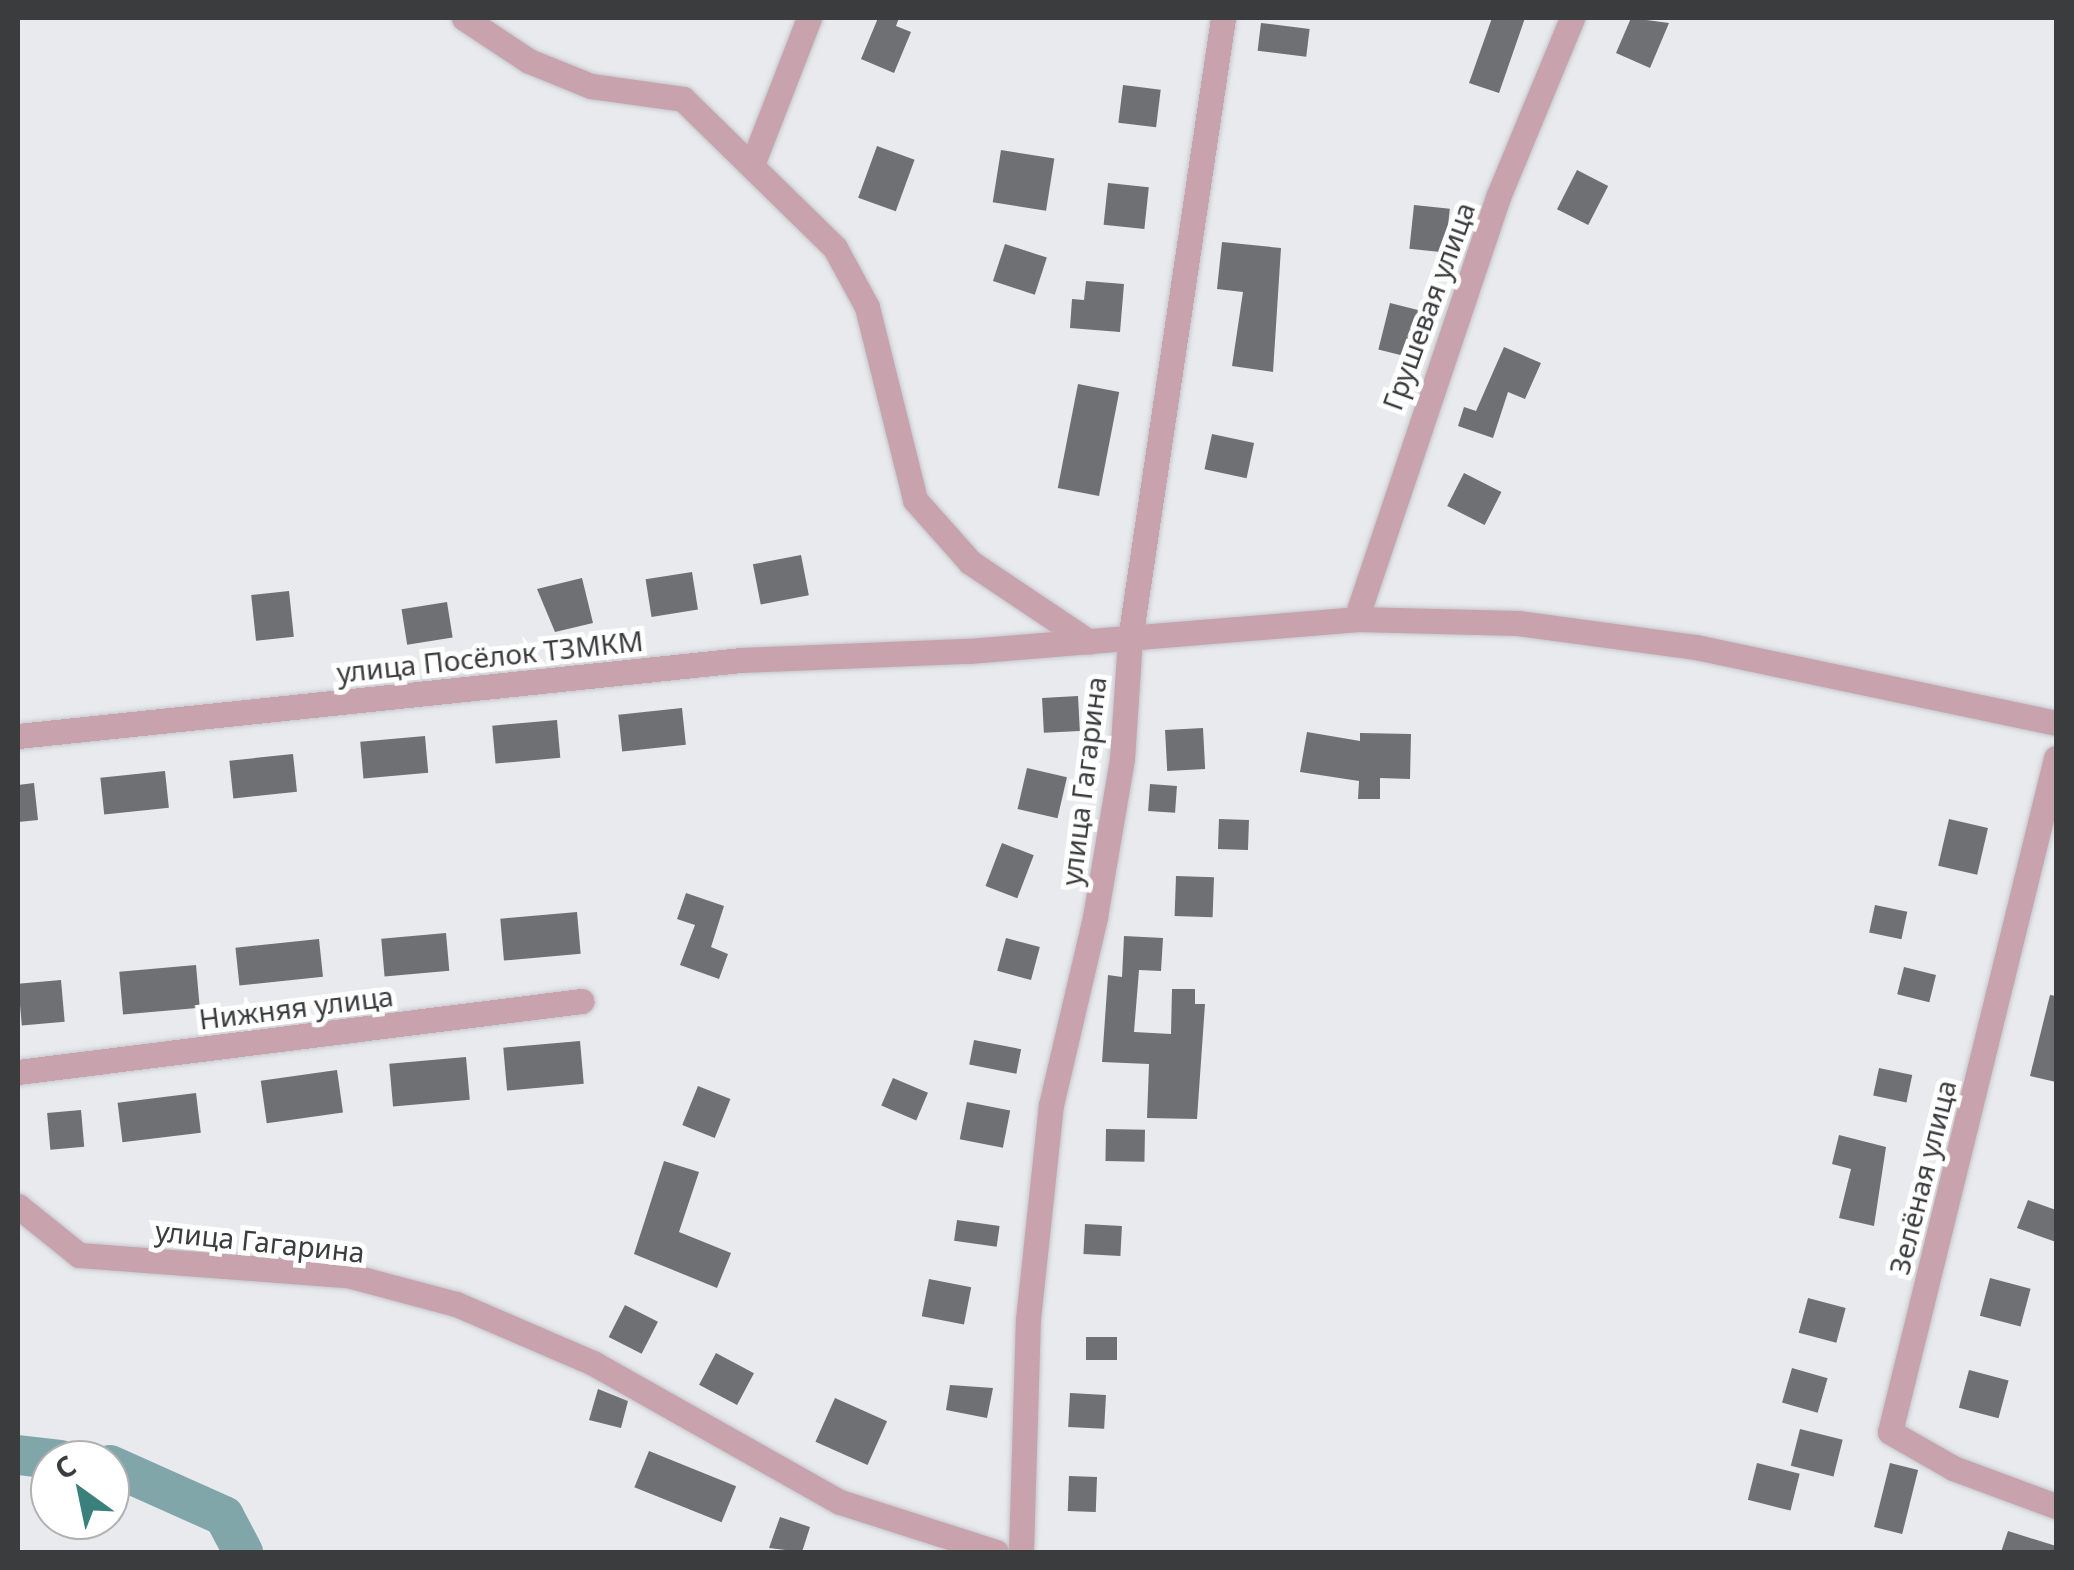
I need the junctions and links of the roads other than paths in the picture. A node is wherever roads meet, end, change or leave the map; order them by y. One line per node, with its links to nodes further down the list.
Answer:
1 (464, 18): 5 (street)
2 (809, 18): 6 (street)
3 (1223, 18): 8 (street, улица Гагарина)
4 (1572, 18): 7 (street, Грушевая улица)
5 (502, 30): 6 (street)
6 (752, 165): 9 (street)
7 (1356, 620): 8 (street, улица Посёлок ТЗМКМ); 10 (street, улица Посёлок ТЗМКМ)
8 (1130, 639): 9 (street, улица Посёлок ТЗМКМ); 18 (street, улица Гагарина)
9 (1089, 642): 11 (street, улица Посёлок ТЗМКМ)
10 (2056, 724)
11 (18, 736)
12 (2056, 758): 16 (street, Зелёная улица)
13 (582, 1001): 14 (street, Нижняя улица)
14 (18, 1072)
15 (18, 1206): 17 (street, улица Гагарина)
16 (2056, 1506)
17 (996, 1552)
18 (1022, 1552)

